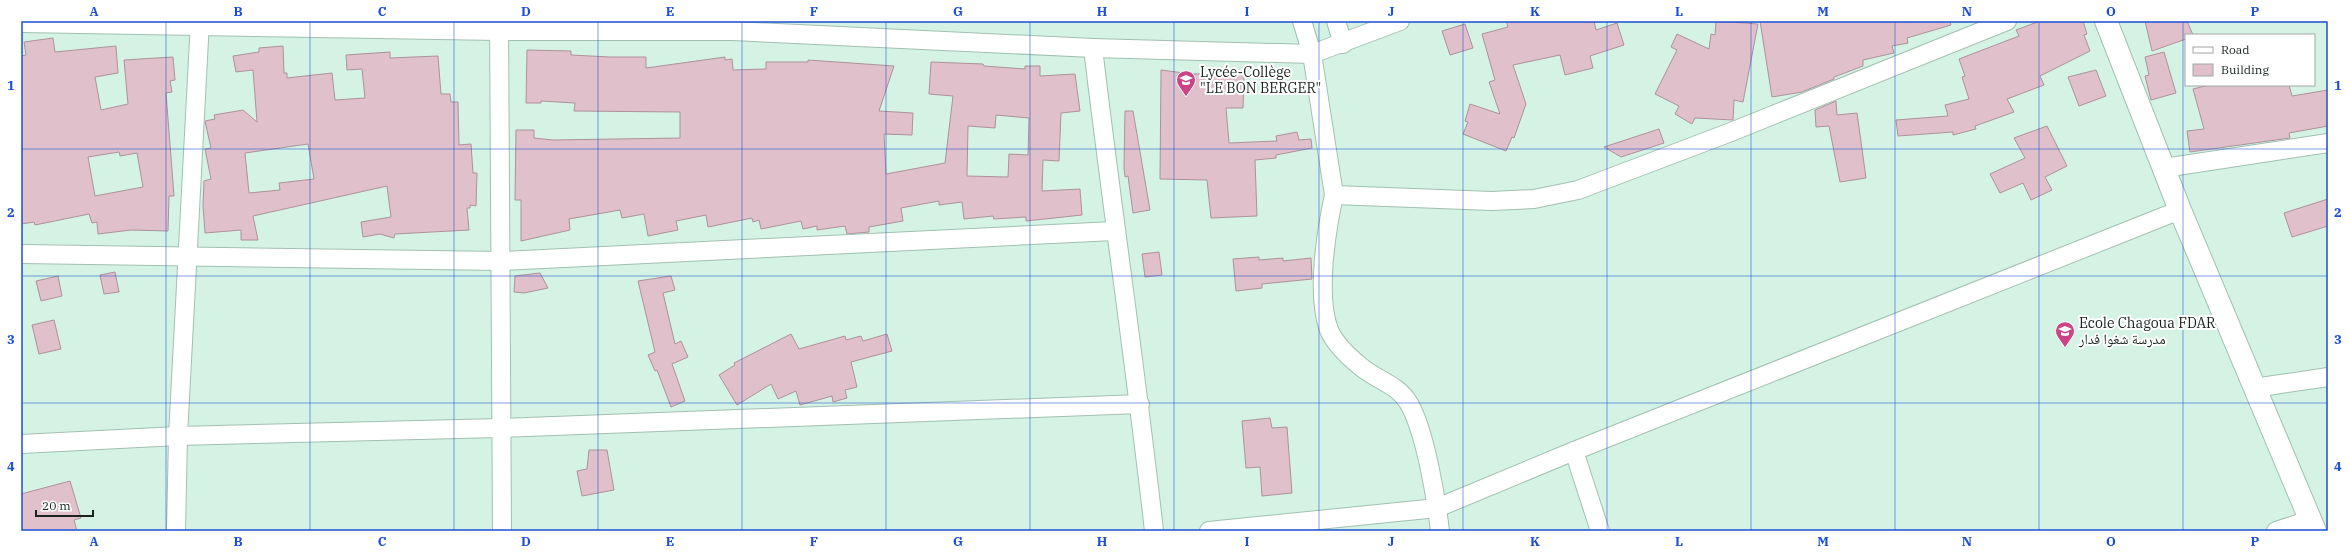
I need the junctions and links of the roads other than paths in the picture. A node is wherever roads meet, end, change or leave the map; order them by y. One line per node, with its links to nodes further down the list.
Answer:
1 (1302, 21): 12 (street)
2 (1336, 21): 10 (street)
3 (1400, 21): 10 (street)
4 (2007, 21): 15 (street)
5 (2106, 21): 14 (street)
6 (21, 23): 7 (street)
7 (200, 23): 8 (street); 19 (street)
8 (499, 26): 9 (street); 20 (street)
9 (732, 26): 11 (street)
10 (1343, 44): 12 (street)
11 (1092, 48): 12 (street); 17 (street)
12 (1312, 54): 15 (street)
13 (2328, 143): 14 (street)
14 (2164, 168): 16 (street)
15 (1334, 195): 28 (street)
16 (2180, 210): 22 (street); 27 (street)
17 (1114, 231): 20 (street); 23 (street)
18 (21, 254): 19 (street)
19 (188, 255): 20 (street); 25 (street)
20 (501, 261): 24 (street)
21 (2328, 377): 22 (street)
22 (2254, 388): 29 (street)
23 (1140, 404): 24 (street); 32 (street)
24 (500, 428): 25 (street); 31 (street)
25 (178, 436): 26 (street); 30 (street)
26 (21, 444)
27 (1574, 451): 28 (street); 35 (street)
28 (1437, 508): 33 (street); 34 (street)
29 (2313, 525): 36 (street)
30 (176, 531)
31 (502, 531)
32 (1154, 531)
33 (1209, 531)
34 (1440, 531)
35 (1600, 531)
36 (2276, 531)

